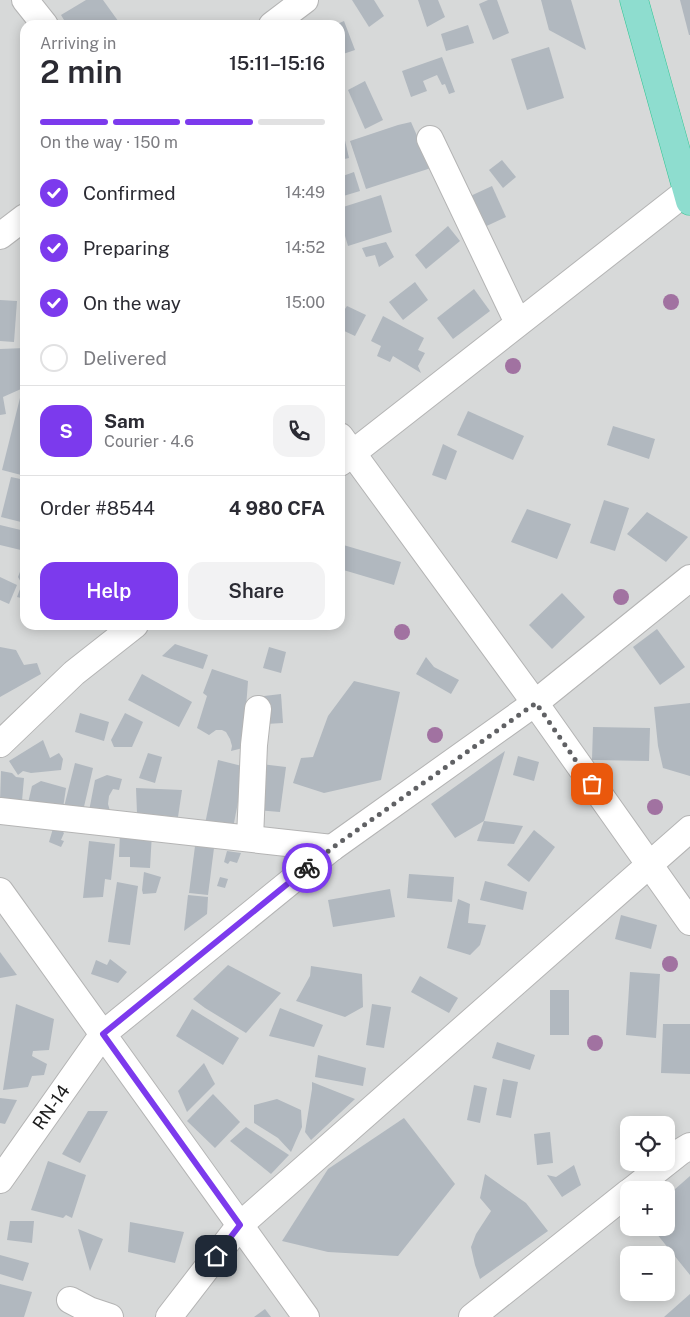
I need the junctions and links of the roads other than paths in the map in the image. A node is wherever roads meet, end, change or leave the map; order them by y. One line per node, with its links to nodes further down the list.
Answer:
1 (25, 0): 4 (street)
2 (305, 0): 5 (street)
3 (634, 0): 7 (highway)
4 (41, 20)
5 (279, 20)
6 (430, 139): 10 (street)
7 (689, 194): 10 (street)
8 (20, 221): 9 (street)
9 (0, 236)
10 (518, 324): 11 (street)
11 (345, 450)
12 (345, 452): 15 (street)
13 (690, 578): 15 (street, RN-14)
14 (128, 630): 17 (street)
15 (536, 703): 21 (street, RN-14); 22 (street)
16 (258, 709): 20 (street)
17 (0, 744)
18 (0, 811): 20 (street)
19 (690, 829): 22 (street)
20 (250, 838): 21 (street)
21 (332, 848): 25 (street, RN-14)
22 (649, 865): 24 (street); 30 (street)
23 (0, 891): 25 (street)
24 (690, 922)
25 (103, 1034): 27 (street, RN-14); 30 (street)
26 (690, 1146): 28 (street)
27 (0, 1180)
28 (643, 1181)
29 (620, 1199): 35 (street)
30 (240, 1225): 33 (street); 34 (street)
31 (70, 1300): 32 (street)
32 (110, 1317)
33 (169, 1317)
34 (306, 1317)
35 (472, 1317)

